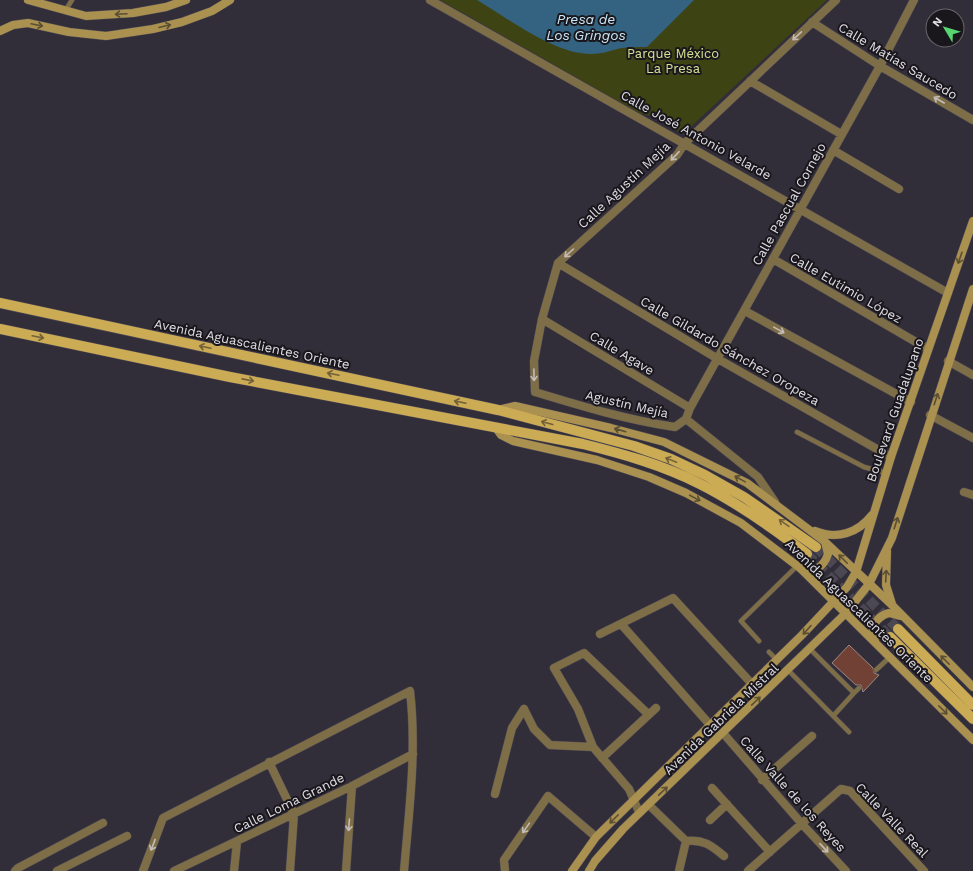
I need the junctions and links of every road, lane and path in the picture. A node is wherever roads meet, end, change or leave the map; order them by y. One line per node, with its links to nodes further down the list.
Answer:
1 (28, 0): 8 (main road)
2 (72, 0): 8 (lane)
3 (186, 0): 8 (main road, one-way to 8)
4 (230, 0): 10 (main road, one-way to 4)
5 (430, 0): 15 (street, Calle José Antonio Velarde)
6 (836, 0): 9 (street, Calle Agustín Mejía)
7 (914, 0): 11 (street, Calle Pascual Cornejo)
8 (65, 11)
9 (812, 22): 11 (street, Calle Matías Saucedo); 12 (street, Calle Agustín Mejía, one-way to 12)
10 (0, 31)
11 (880, 66): 13 (street, Calle Matías Saucedo, one-way to 11); 14 (street, Calle Pascual Cornejo)
12 (750, 81): 14 (street); 15 (street, Calle Agustín Mejía)
13 (973, 120)
14 (841, 134): 16 (street, Calle Pascual Cornejo)
15 (685, 143): 18 (street, Calle José Antonio Velarde); 21 (street, Calle Agustín Mejía, one-way to 21)
16 (833, 150): 17 (street); 18 (street, Calle Pascual Cornejo)
17 (899, 188)
18 (801, 208): 20 (street, Calle Pascual Cornejo); 23 (street, Calle José Antonio Velarde)
19 (973, 221): 23 (main road, Boulevard Guadalupano, one-way to 23)
20 (773, 259): 26 (street, Calle Pascual Cornejo); 29 (street, Calle Eutimio López)
21 (558, 263): 27 (street); 30 (street, Calle Gildardo Sánchez Oropeza)
22 (973, 289): 25 (main road)
23 (948, 293): 29 (main road, Boulevard Guadalupano)
24 (0, 304): 35 (main road, Avenida Aguascalientes Oriente, one-way to 24)
25 (971, 304): 31 (main road)
26 (745, 311): 30 (street, Calle Pascual Cornejo); 33 (street, one-way to 33)
27 (542, 319): 34 (street, Calle Agave); 37 (street, Agustín Mejía, one-way to 37)
28 (0, 330): 38 (main road, Avenida Aguascalientes Oriente, one-way to 38)
29 (928, 349): 33 (main road, Boulevard Guadalupano)
30 (718, 359): 34 (street, Calle Pascual Cornejo); 41 (street, Calle Gildardo Sánchez Oropeza)
31 (948, 361): 32 (street); 36 (main road, one-way to 31)
32 (973, 375)
33 (911, 402): 41 (main road, Boulevard Guadalupano)
34 (690, 408): 37 (street, Calle Pascual Cornejo)
35 (498, 410): 45 (main road, Avenida Aguascalientes Oriente, one-way to 35); 48 (main road, Avenida Aguascalientes Oriente, one-way to 35)
36 (930, 415): 40 (street); 49 (main road, one-way to 36)
37 (686, 419): 45 (street, Agustín Mejía)
38 (496, 428): 50 (main road, Avenida Aguascalientes Oriente); 51 (main road, Avenida Aguascalientes Oriente, one-way to 51)
39 (797, 432): 42 (lane)
40 (973, 438)
41 (891, 458): 42 (main road, Boulevard Guadalupano)
42 (886, 473): 46 (main road, Boulevard Guadalupano)
43 (964, 492): 44 (street)
44 (973, 495)
45 (774, 502): 47 (main road, Avenida Aguascalientes Oriente)
46 (875, 509): 47 (main road); 52 (main road, Boulevard Guadalupano)
47 (809, 528): 48 (main road, Avenida Aguascalientes Oriente)
48 (820, 544): 51 (main road); 52 (main road, Avenida Aguascalientes Oriente, one-way to 48)
49 (887, 546): 53 (main road); 55 (main road, one-way to 49)
50 (807, 554)
51 (799, 567): 54 (main road, Avenida Aguascalientes Oriente); 62 (lane)
52 (856, 572): 53 (main road, Avenida Aguascalientes Oriente); 54 (main road, Boulevard Guadalupano)
53 (869, 584): 55 (main road, Avenida Aguascalientes Oriente); 56 (main road, Avenida Gabriela Mistral)
54 (833, 601): 56 (main road, Avenida Aguascalientes Oriente); 67 (main road, Avenida Gabriela Mistral, one-way to 67)
55 (892, 605): 57 (main road, Avenida Aguascalientes Oriente)
56 (846, 613): 63 (main road, Avenida Aguascalientes Oriente); 64 (main road, Avenida Gabriela Mistral)
57 (904, 618): 63 (main road); 71 (main road, Avenida Aguascalientes Oriente, one-way to 57)
58 (621, 624): 60 (street); 70 (street); 79 (street)
59 (898, 629): 74 (main road, Avenida Aguascalientes Oriente)
60 (600, 634)
61 (890, 637): 78 (main road, Avenida Aguascalientes Oriente)
62 (759, 641)
63 (878, 645): 66 (main road, Avenida Aguascalientes Oriente)
64 (810, 649): 68 (main road, Avenida Gabriela Mistral); 73 (lane)
65 (769, 652): 67 (lane)
66 (890, 656): 69 (lane); 83 (main road, Avenida Aguascalientes Oriente, one-way to 83)
67 (777, 660): 70 (main road, Avenida Gabriela Mistral)
68 (788, 670): 77 (lane); 81 (main road, Avenida Gabriela Mistral, one-way to 68)
69 (876, 670)
70 (752, 684): 79 (main road, Avenida Gabriela Mistral)
71 (973, 687)
72 (859, 688): 73 (lane)
73 (854, 693): 77 (lane)
74 (973, 705)
75 (656, 708): 76 (street)
76 (648, 714): 84 (street); 86 (street)
77 (834, 715): 80 (lane)
78 (973, 719)
79 (711, 726): 92 (main road, Avenida Gabriela Mistral)
80 (849, 732)
81 (724, 733): 88 (street, Calle Valle de los Reyes); 94 (main road, Avenida Gabriela Mistral, one-way to 81)
82 (812, 736): 88 (street)
83 (973, 740)
84 (593, 747): 86 (street); 91 (street)
85 (414, 754): 87 (street); 89 (street, Calle Loma Grande); 113 (street)
86 (602, 758): 92 (street)
87 (269, 762): 96 (street); 108 (street, one-way to 108)
88 (762, 780): 99 (street, Calle Valle de los Reyes)
89 (352, 786): 96 (street, Calle Loma Grande); 112 (street, one-way to 112)
90 (712, 788): 93 (street)
91 (494, 794)
92 (634, 799): 95 (street); 101 (main road, Avenida Gabriela Mistral, one-way to 101)
93 (727, 804): 97 (street); 104 (street)
94 (649, 805): 95 (main road, Avenida Gabriela Mistral); 102 (street)
95 (640, 812): 116 (main road, Avenida Gabriela Mistral)
96 (294, 814): 103 (street, Calle Loma Grande); 111 (street)
97 (710, 820)
98 (103, 823): 106 (street)
99 (802, 824): 104 (street, Calle Valle Real); 119 (street, Calle Valle de los Reyes, one-way to 119); 120 (street, Calle Valle Real)
100 (127, 836): 107 (street)
101 (596, 837): 114 (street, one-way to 114); 115 (main road, Avenida Gabriela Mistral)
102 (686, 841): 105 (street); 117 (street)
103 (237, 842): 109 (street, Calle Loma Grande); 110 (street)
104 (770, 852): 118 (street, Calle Valle Real)
105 (724, 856)
106 (15, 871)
107 (57, 871)
108 (143, 871)
109 (174, 871)
110 (234, 871)
111 (290, 871)
112 (346, 871)
113 (404, 871)
114 (505, 871)
115 (572, 871)
116 (589, 871)
117 (679, 871)
118 (748, 871)
119 (846, 871)
120 (924, 871)

